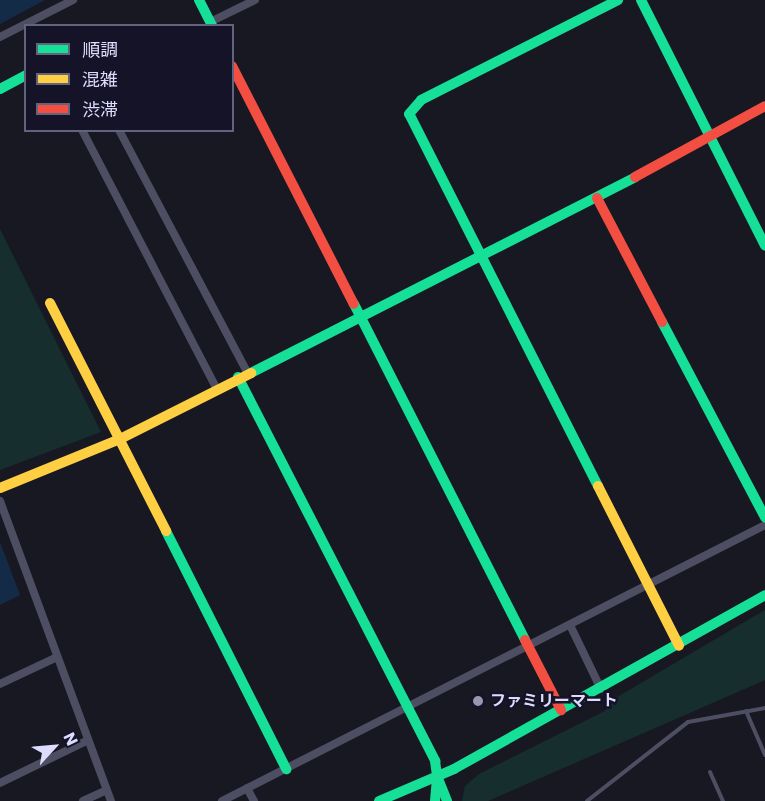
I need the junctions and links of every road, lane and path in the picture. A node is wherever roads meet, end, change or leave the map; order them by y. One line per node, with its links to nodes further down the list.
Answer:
1 (73, 0): 6 (street)
2 (199, 0): 7 (street)
3 (255, 0): 7 (street)
4 (618, 0): 19 (street)
5 (642, 0): 16 (street)
6 (26, 24)
7 (211, 24)
8 (24, 25): 9 (street)
9 (0, 37)
10 (234, 70): 21 (street)
11 (24, 76): 12 (street)
12 (0, 89)
13 (765, 105): 16 (street)
14 (83, 132): 23 (street)
15 (120, 132): 22 (street)
16 (711, 138): 17 (street); 18 (street)
17 (597, 198): 19 (street); 27 (street)
18 (765, 245)
19 (481, 255): 21 (street); 29 (street)
20 (50, 303): 24 (street)
21 (361, 317): 22 (street); 32 (street)
22 (243, 374): 23 (street); 37 (street)
23 (217, 389): 24 (street)
24 (120, 439): 25 (street); 43 (street)
25 (0, 488)
26 (0, 501): 34 (street)
27 (765, 517)
28 (765, 525): 29 (street)
29 (649, 584): 31 (street); 33 (street)
30 (765, 595): 33 (street)
31 (570, 625): 32 (street); 36 (street)
32 (530, 645): 37 (street); 39 (street)
33 (679, 646): 36 (street)
34 (57, 657): 35 (street); 41 (street)
35 (0, 684)
36 (601, 689): 39 (street)
37 (407, 708): 43 (street); 45 (street)
38 (765, 708): 40 (lane)
39 (561, 710): 45 (street)
40 (746, 711): 42 (lane); 56 (lane)
41 (88, 740): 46 (street); 48 (street)
42 (765, 755)
43 (286, 769): 47 (street)
44 (710, 772): 57 (lane)
45 (437, 776): 53 (street); 54 (street); 55 (street)
46 (0, 783)
47 (247, 788): 51 (street); 52 (street)
48 (107, 790): 49 (street); 50 (street)
49 (83, 801)
50 (111, 801)
51 (222, 801)
52 (254, 801)
53 (379, 801)
54 (435, 801)
55 (447, 801)
56 (587, 801)
57 (723, 801)

